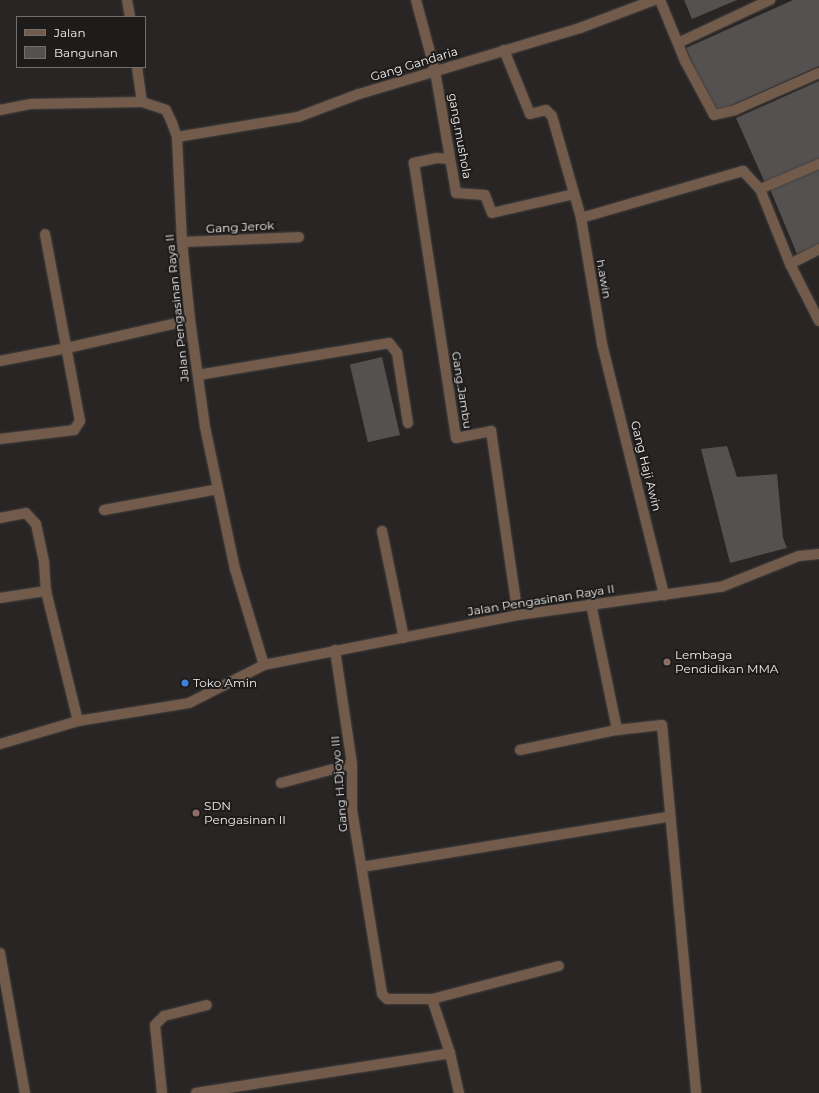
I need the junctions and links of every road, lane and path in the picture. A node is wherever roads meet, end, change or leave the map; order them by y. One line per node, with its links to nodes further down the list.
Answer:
1 (127, 0): 6 (street)
2 (416, 0): 10 (street, gang.mushola)
3 (654, 0): 8 (street, Gang Gandaria)
4 (660, 0): 7 (street)
5 (770, 0): 7 (street)
6 (130, 16)
7 (678, 43): 11 (street)
8 (504, 50): 10 (street, Gang Gandaria); 18 (street, h.awin)
9 (137, 68): 12 (street)
10 (435, 71): 14 (street, Gang Gandaria); 15 (street, gang.mushola)
11 (819, 73)
12 (142, 102): 13 (street, Jalan Pengasinan Raya II); 14 (street, Jalan Pengasinan Raya II)
13 (0, 110)
14 (177, 137): 22 (street, Jalan Pengasinan Raya II)
15 (450, 158): 18 (street, gang.mushola); 43 (street, Gang.Jambu)
16 (819, 164): 17 (street)
17 (760, 189): 19 (street); 24 (street)
18 (574, 194): 19 (street, h.awin)
19 (581, 218): 28 (street, h.awin)
20 (46, 234): 29 (street)
21 (299, 237): 22 (street, Gang Jerok)
22 (182, 242): 26 (street, Jalan Pengasinan Raya II)
23 (819, 249): 24 (street)
24 (790, 264): 25 (street)
25 (814, 302): 27 (street)
26 (190, 320): 29 (street); 31 (street, Jalan Pengasinan Raya II)
27 (819, 321)
28 (602, 344): 40 (street, Gang Haji Awin)
29 (67, 348): 30 (street); 33 (street)
30 (0, 361)
31 (198, 375): 32 (street); 34 (street, Jalan Pengasinan Raya II)
32 (408, 423)
33 (0, 439)
34 (218, 489): 35 (street); 46 (street, Jalan Pengasinan Raya II)
35 (104, 510)
36 (0, 518): 39 (street)
37 (382, 531): 44 (street)
38 (819, 554): 40 (street, Jalan Pengasinan Raya II)
39 (46, 591): 41 (street); 47 (street)
40 (664, 594): 42 (street, Jalan Pengasinan Raya II)
41 (0, 598)
42 (591, 604): 43 (street, Jalan Pengasinan Raya II); 48 (street)
43 (518, 615): 44 (street, Jalan Pengasinan Raya II)
44 (404, 638): 45 (street, Jalan Pengasinan Raya II)
45 (335, 650): 46 (street, Jalan Pengasinan Raya II); 51 (street, Gang H.Djoyo III)
46 (264, 665): 47 (street, Jalan Pengasinan Raya II)
47 (78, 721): 49 (street, Jalan Pengasinan Raya II)
48 (617, 730): 50 (street); 53 (street)
49 (0, 744)
50 (520, 750)
51 (352, 764): 52 (street); 54 (street, Gang H.Djoyo III)
52 (281, 783)
53 (669, 818): 54 (street); 64 (street)
54 (362, 867): 57 (street, Gang H.Djoyo III)
55 (0, 953): 60 (street)
56 (559, 966): 57 (street)
57 (432, 999): 59 (street)
58 (207, 1005): 61 (street)
59 (450, 1053): 62 (street); 63 (street)
60 (25, 1093)
61 (162, 1093)
62 (196, 1093)
63 (459, 1093)
64 (696, 1093)

